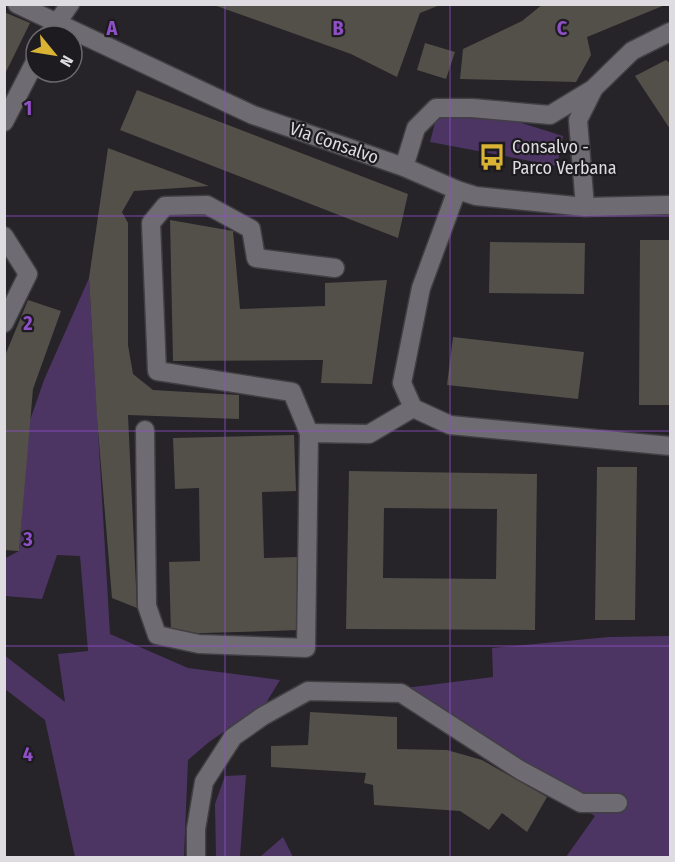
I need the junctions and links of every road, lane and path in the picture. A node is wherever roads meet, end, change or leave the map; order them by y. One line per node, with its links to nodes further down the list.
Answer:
1 (17, 4): 3 (street, Via Consalvo)
2 (70, 4): 4 (street)
3 (43, 24)
4 (55, 24)
5 (670, 32): 8 (street)
6 (84, 44): 10 (street, Via Consalvo)
7 (24, 83): 9 (street)
8 (594, 89): 10 (street); 13 (street)
9 (4, 122)
10 (404, 166): 11 (street, Via Consalvo)
11 (456, 190): 13 (street, Via Consalvo); 17 (street)
12 (670, 205): 13 (street, Via Consalvo)
13 (585, 207)
14 (4, 236): 16 (street)
15 (335, 268): 19 (street)
16 (4, 323)
17 (413, 408): 19 (street); 20 (street)
18 (145, 430): 19 (street)
19 (309, 432)
20 (670, 446)
21 (618, 803): 22 (street)
22 (196, 858)

